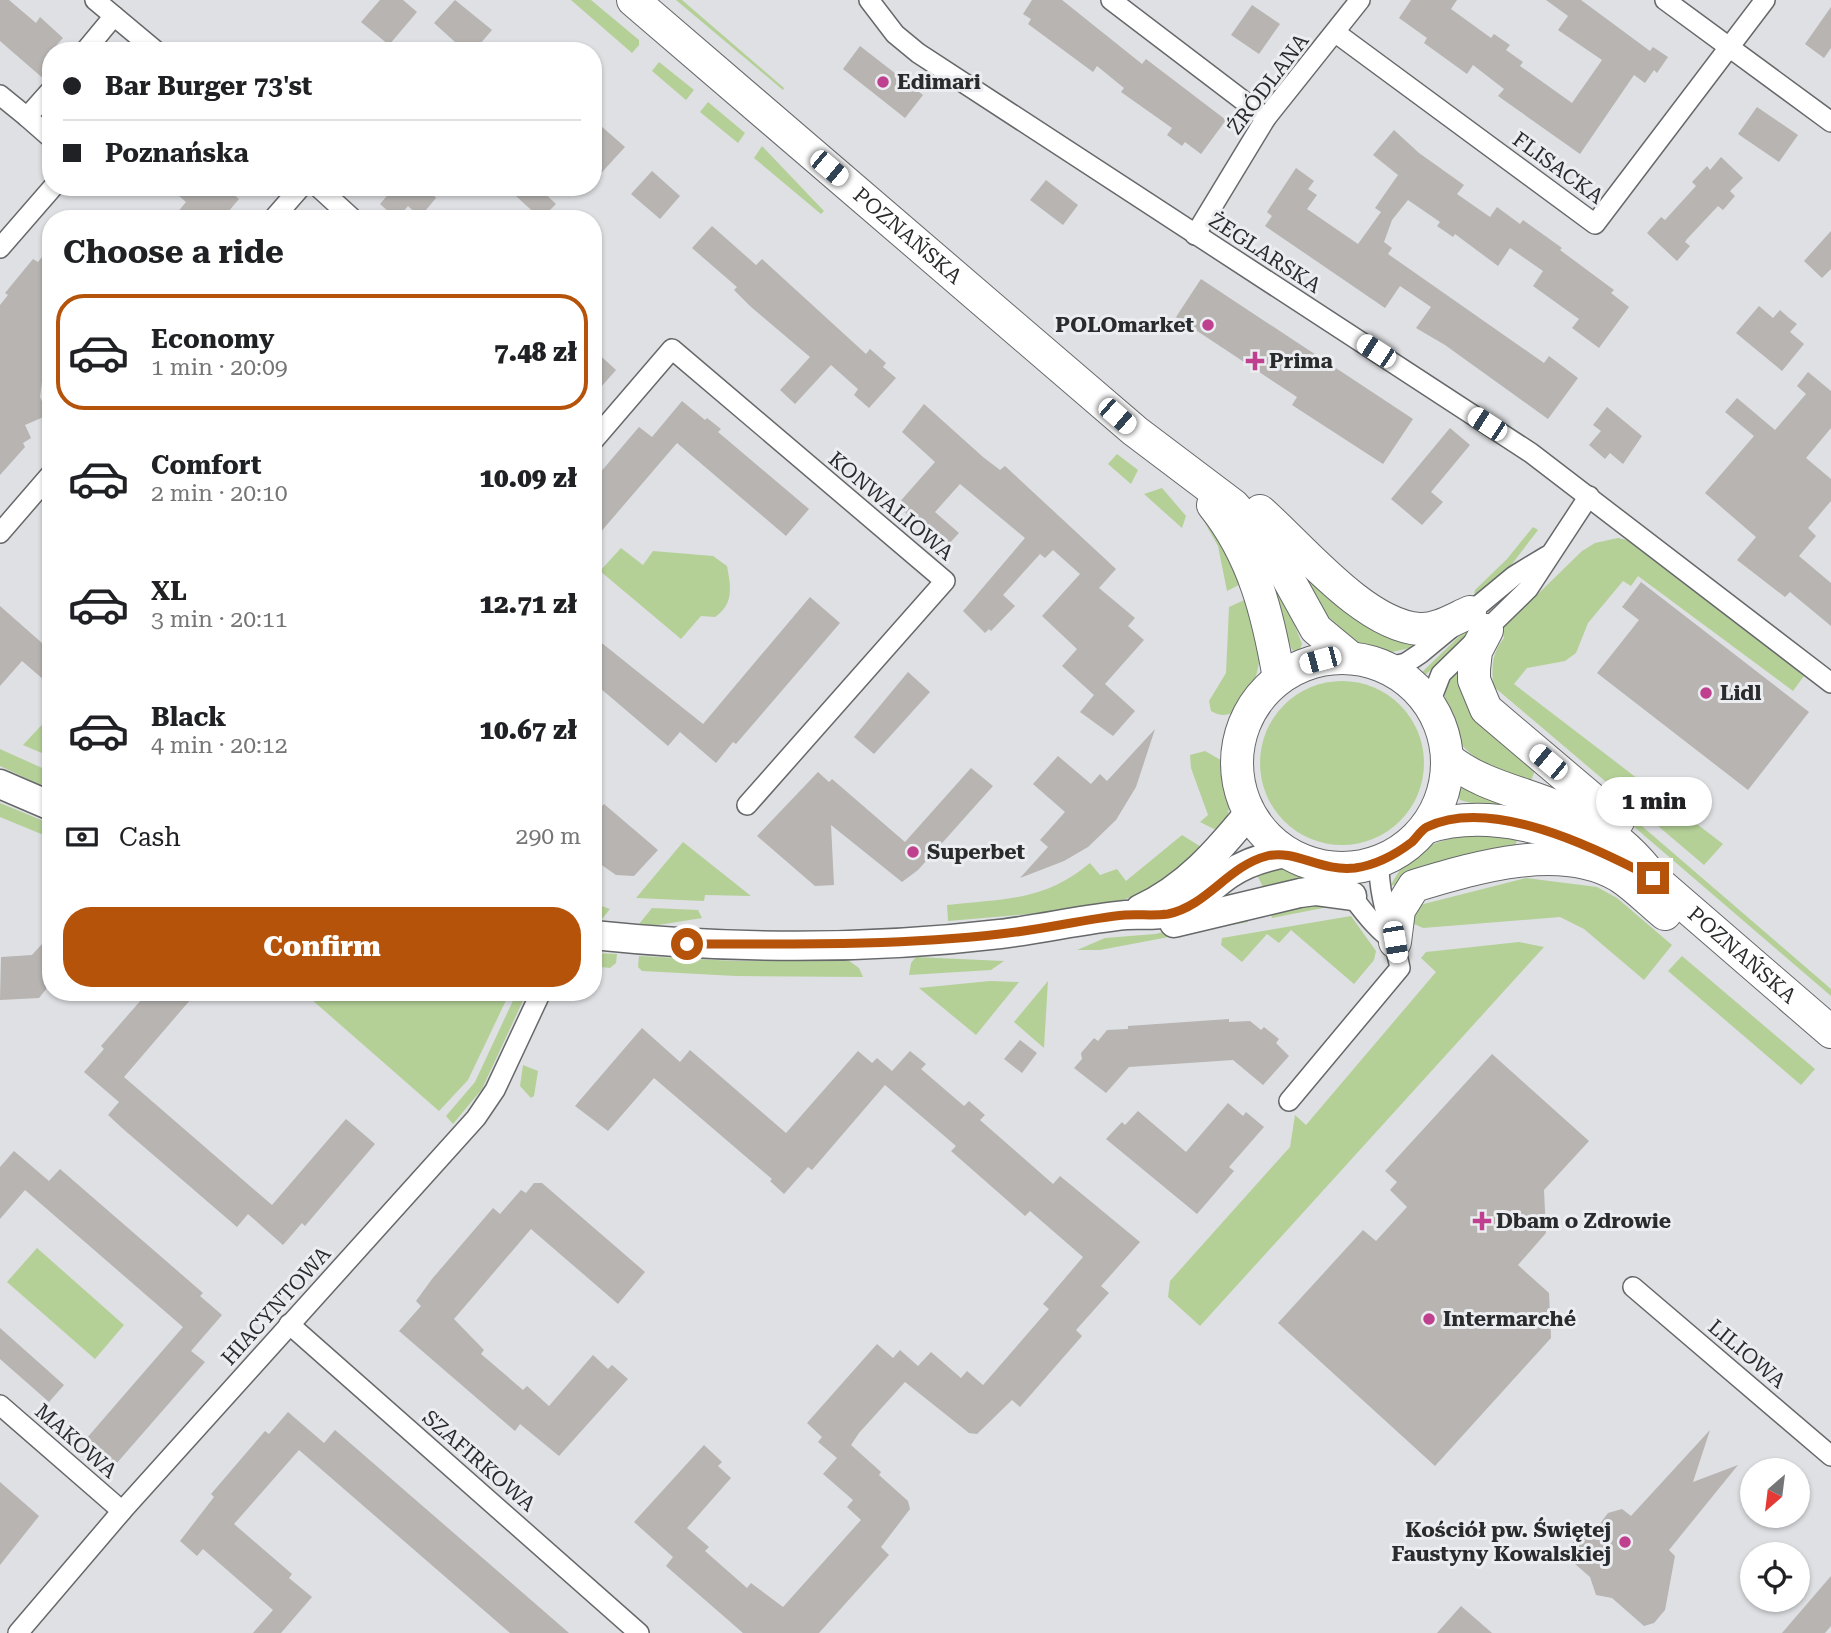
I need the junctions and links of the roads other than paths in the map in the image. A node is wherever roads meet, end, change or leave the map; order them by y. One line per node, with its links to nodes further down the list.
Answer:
1 (95, 0): 8 (street)
2 (633, 0): 27 (main road, POZNAŃSKA)
3 (869, 0): 24 (street, ŻEGLARSKA)
4 (1111, 0): 16 (street)
5 (1360, 0): 9 (street, ŹRÓDLANA)
6 (1665, 0): 12 (street)
7 (1765, 0): 12 (street, FLISACKA)
8 (114, 16): 10 (street); 11 (street)
9 (1336, 33): 12 (street, FLISACKA); 16 (street, ŹRÓDLANA)
10 (92, 42)
11 (145, 42)
12 (1729, 48): 17 (street)
13 (0, 95): 15 (street)
14 (42, 100): 15 (street)
15 (27, 117): 18 (street)
16 (1266, 118): 24 (street, ŹRÓDLANA)
17 (1831, 122)
18 (42, 130)
19 (45, 196): 25 (street)
20 (293, 196): 22 (street)
21 (328, 196): 23 (street)
22 (281, 210)
23 (342, 210)
24 (1195, 235): 29 (street, ŻEGLARSKA)
25 (0, 248)
26 (602, 431): 40 (street, KONWALIOWA)
27 (1185, 471): 31 (main road); 32 (main road, POZNAŃSKA); 34 (main road, POZNAŃSKA)
28 (42, 484): 30 (street)
29 (1589, 496): 31 (street); 35 (street, ŻEGLARSKA)
30 (0, 533)
31 (1479, 621): 33 (street); 36 (street); 52 (main road)
32 (1351, 658): 33 (main road); 34 (main road)
33 (1387, 668): 36 (main road)
34 (1279, 678): 41 (main road)
35 (1831, 683)
36 (1429, 705): 37 (main road)
37 (1447, 758): 42 (main road); 46 (main road, POZNAŃSKA)
38 (0, 784): 39 (street)
39 (42, 802)
40 (747, 805)
41 (1250, 813): 43 (main road); 48 (street)
42 (1425, 828): 44 (main road); 46 (main road, POZNAŃSKA)
43 (1288, 853): 45 (main road); 48 (street)
44 (1380, 861): 45 (main road); 51 (street)
45 (1324, 867): 47 (street)
46 (1653, 878): 52 (main road, POZNAŃSKA)
47 (1352, 896): 49 (street); 51 (street)
48 (1126, 915): 49 (street)
49 (1098, 920): 50 (street)
50 (602, 936)
51 (1395, 942): 52 (main road); 55 (street)
52 (1741, 954): 54 (main road, POZNAŃSKA)
53 (537, 1001): 57 (street, HIACYNTOWA)
54 (1831, 1032)
55 (1289, 1101)
56 (1633, 1287): 59 (street, LILIOWA)
57 (289, 1324): 60 (street, HIACYNTOWA); 62 (street, SZAFIRKOWA)
58 (0, 1405): 60 (street, MAKOWA)
59 (1831, 1456)
60 (122, 1511): 61 (street, HIACYNTOWA)
61 (18, 1633)
62 (639, 1633)

